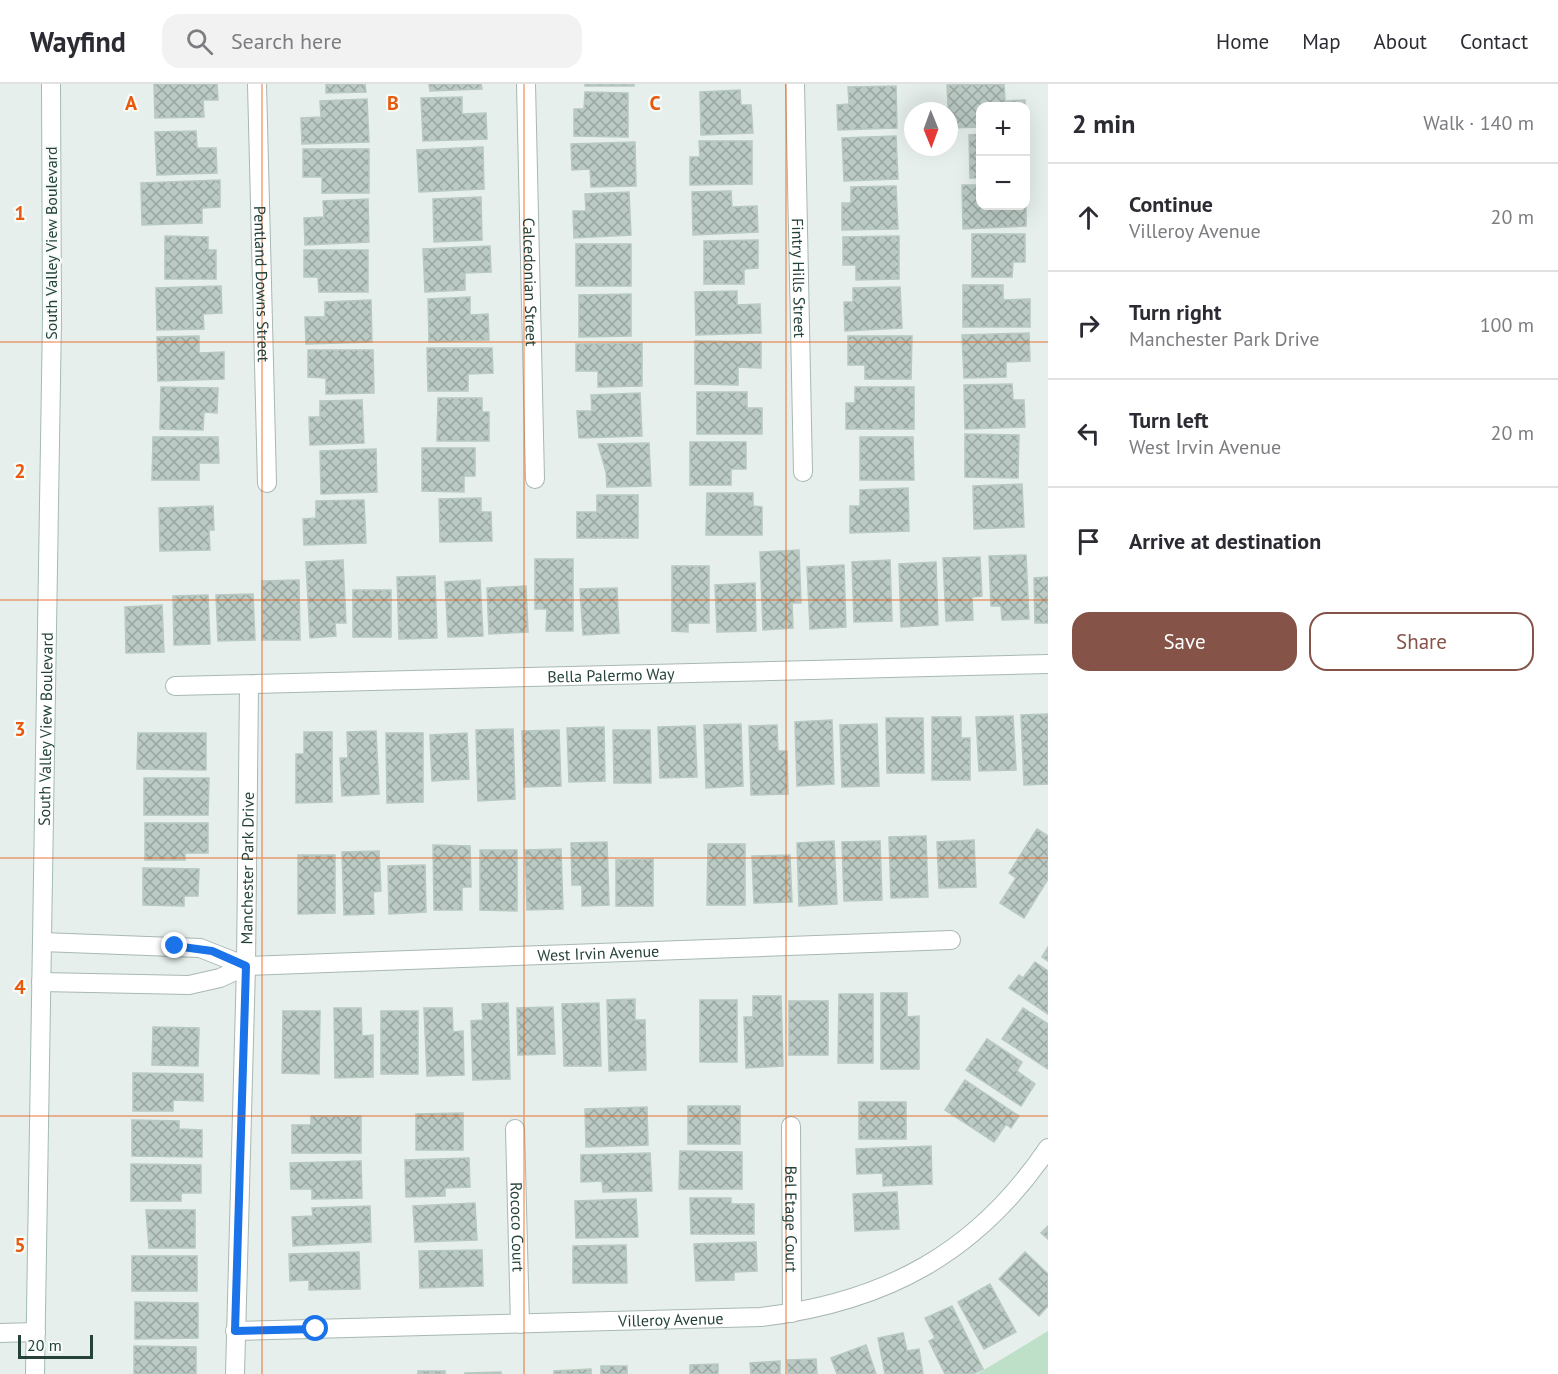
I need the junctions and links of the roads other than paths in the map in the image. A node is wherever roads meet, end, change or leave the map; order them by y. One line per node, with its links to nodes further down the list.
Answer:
1 (51, 84): 12 (street, South Valley View Boulevard)
2 (257, 84): 7 (street, Pentland Downs Street)
3 (526, 84): 6 (street, Calcedonian Street)
4 (795, 84): 5 (street, Fintry Hills Street)
5 (803, 472)
6 (535, 479)
7 (267, 483)
8 (1048, 664): 10 (street, Bella Palermo Way)
9 (175, 686): 10 (street, Bella Palermo Way)
10 (249, 686): 13 (street, Manchester Park Drive)
11 (951, 940): 13 (street, West Irvin Avenue)
12 (42, 942): 13 (street, West Irvin Avenue); 14 (street, South Valley View Boulevard)
13 (246, 966): 14 (street, West Irvin Avenue); 20 (street, Manchester Park Drive)
14 (41, 982): 21 (street, South Valley View Boulevard)
15 (791, 1126): 18 (street, Bel Etage Court)
16 (515, 1129): 19 (street, Rococo Court)
17 (1048, 1148): 18 (street, Villeroy Avenue)
18 (792, 1313): 19 (street, Villeroy Avenue)
19 (520, 1324): 20 (street, Villeroy Avenue)
20 (235, 1331): 24 (street, Manchester Park Drive)
21 (36, 1332): 22 (street); 23 (street, South Valley View Boulevard)
22 (0, 1334)
23 (35, 1374)
24 (235, 1374)

